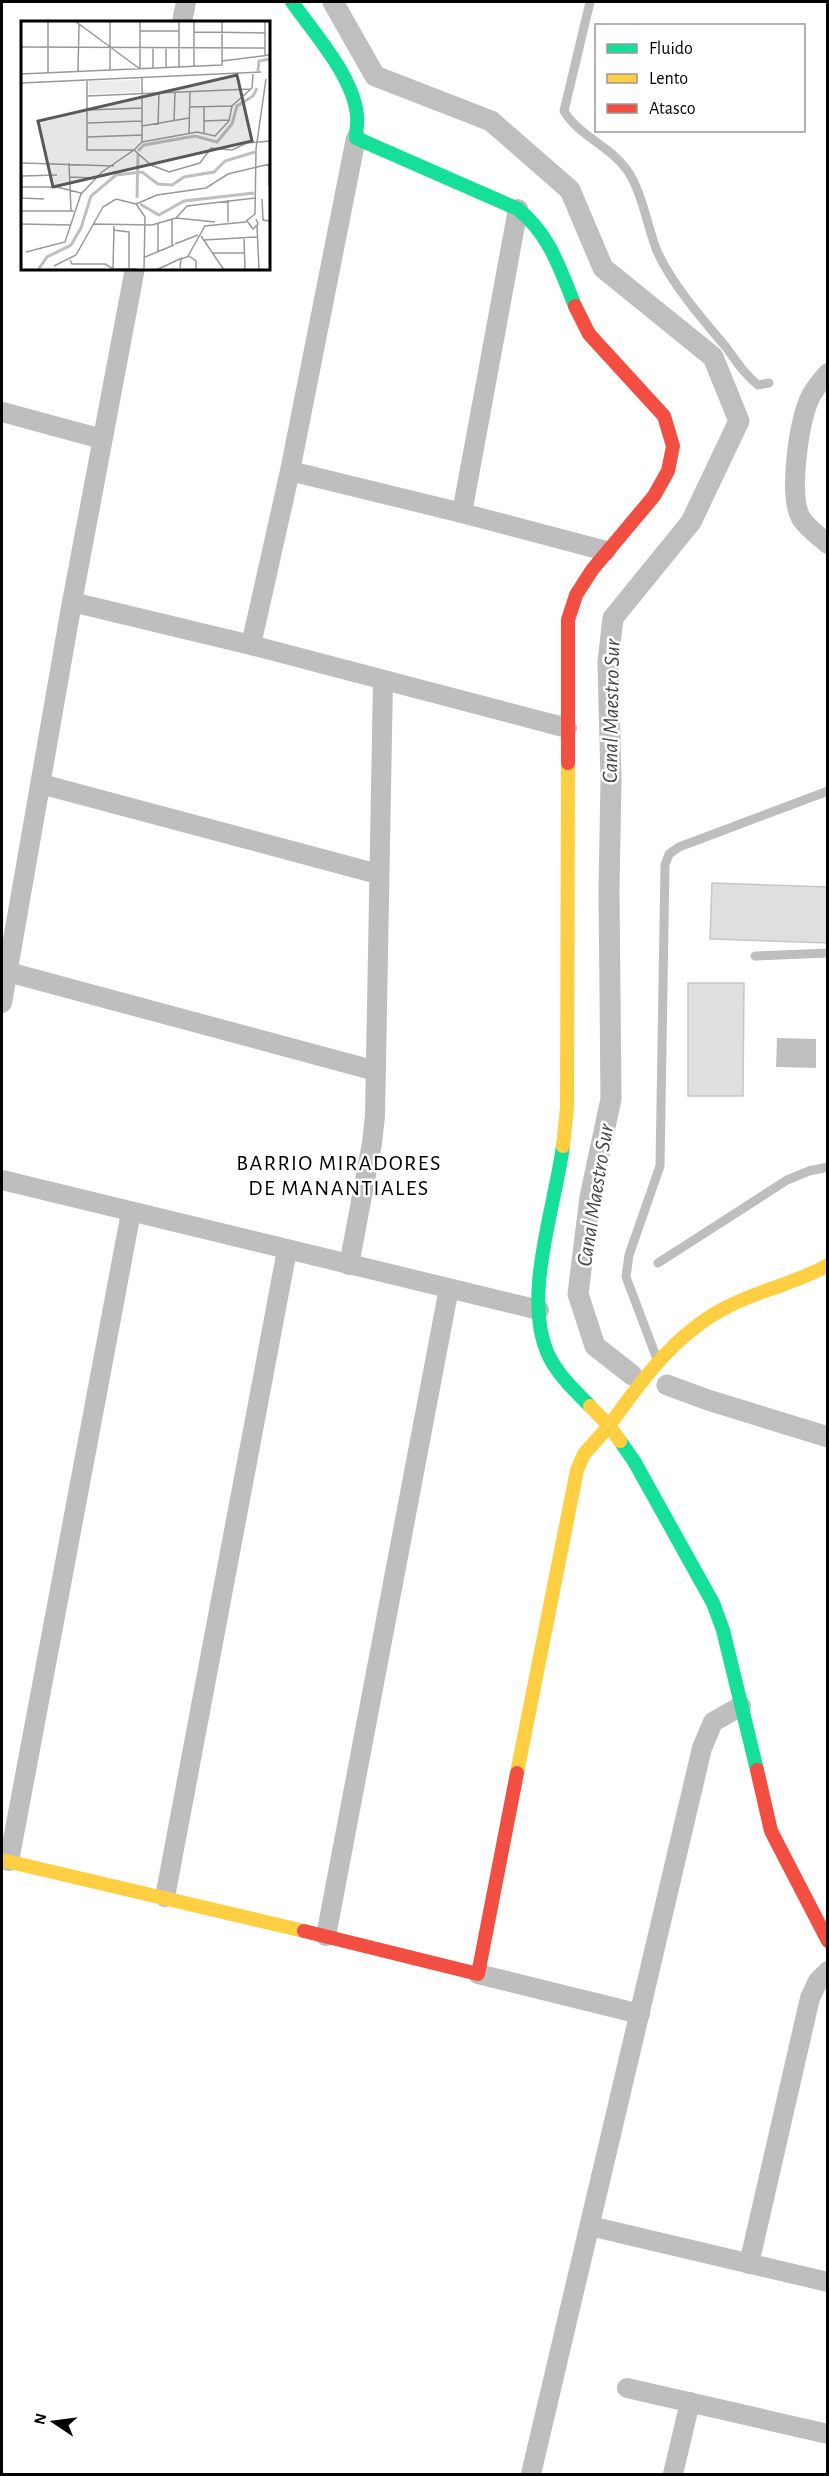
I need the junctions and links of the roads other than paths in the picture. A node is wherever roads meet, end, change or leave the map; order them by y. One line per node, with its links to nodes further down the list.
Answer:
1 (186, 2): 4 (street)
2 (292, 2): 5 (street)
3 (590, 2): 9 (lane)
4 (182, 21)
5 (356, 138): 6 (street); 12 (street)
6 (518, 209): 13 (street); 15 (street)
7 (135, 270): 11 (street)
8 (828, 373): 14 (street)
9 (769, 383)
10 (2, 412): 11 (street)
11 (102, 439): 16 (street)
12 (290, 471): 13 (street); 17 (street)
13 (462, 513): 15 (street)
14 (828, 544)
15 (606, 552): 19 (street)
16 (72, 602): 17 (street); 20 (street)
17 (251, 645): 18 (street)
18 (382, 681): 19 (street); 22 (street)
19 (567, 728): 36 (street)
20 (41, 784): 22 (street); 25 (street)
21 (828, 791): 37 (lane)
22 (378, 874): 27 (street)
23 (828, 953): 24 (lane)
24 (755, 956)
25 (8, 972): 26 (street); 27 (street)
26 (2, 1003)
27 (376, 1071): 33 (street)
28 (828, 1167): 32 (lane)
29 (2, 1180): 30 (street)
30 (131, 1212): 31 (street); 40 (street)
31 (287, 1250): 33 (street); 41 (street)
32 (658, 1263)
33 (349, 1265): 35 (street)
34 (828, 1265): 37 (street)
35 (449, 1288): 36 (street); 42 (street)
36 (539, 1310): 38 (street)
37 (659, 1364): 38 (street)
38 (609, 1425): 39 (street); 45 (street)
39 (741, 1706): 43 (street); 46 (street)
40 (5, 1861): 41 (street)
41 (165, 1897): 42 (street)
42 (326, 1936): 45 (street)
43 (828, 1941)
44 (828, 1971): 48 (street)
45 (478, 1974): 46 (street)
46 (640, 2014): 47 (street)
47 (590, 2226): 48 (street); 53 (street)
48 (748, 2264): 49 (street)
49 (828, 2282)
50 (627, 2388): 51 (street)
51 (690, 2402): 52 (street); 54 (street)
52 (828, 2434)
53 (531, 2475)
54 (674, 2475)

